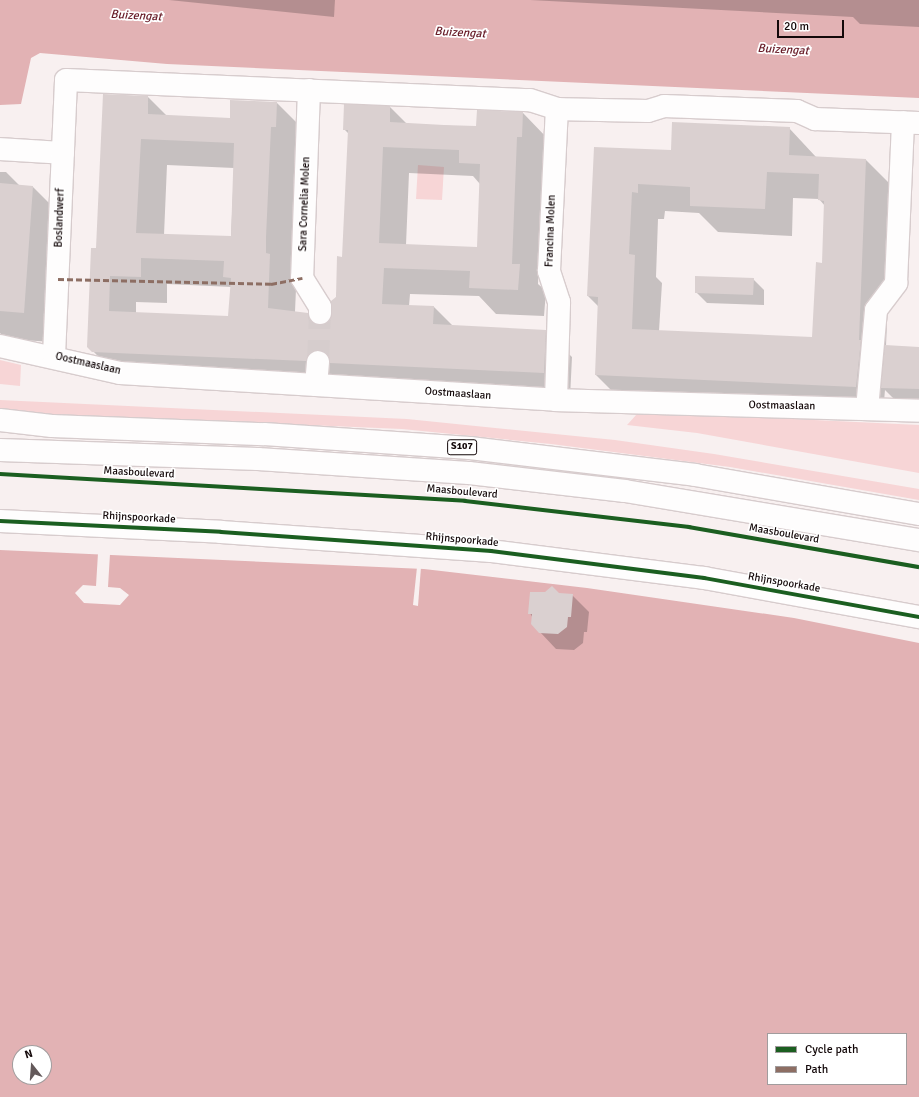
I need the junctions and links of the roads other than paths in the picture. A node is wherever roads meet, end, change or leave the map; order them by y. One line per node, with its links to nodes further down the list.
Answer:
1 (309, 90): 2 (street); 5 (street, Boslandwerf); 6 (street, Sara Cornelia Molen)
2 (557, 109): 3 (street); 11 (street, Francina Molen)
3 (911, 122): 12 (street)
4 (0, 149): 5 (street)
5 (63, 154): 8 (street, Boslandwerf)
6 (320, 313)
7 (0, 346): 8 (street, Oostmaaslaan)
8 (54, 356): 10 (street, Oostmaaslaan)
9 (318, 362): 10 (street)
10 (316, 384): 11 (street, Oostmaaslaan)
11 (556, 400): 12 (street, Oostmaaslaan)
12 (867, 409): 13 (street, Oostmaaslaan)
13 (919, 411)
14 (0, 420): 16 (street, S107)
15 (0, 450): 18 (street, Maasboulevard / S107)
16 (919, 514)
17 (0, 521): 19 (street, Rhijnspoorkade)
18 (919, 540)
19 (919, 617)

